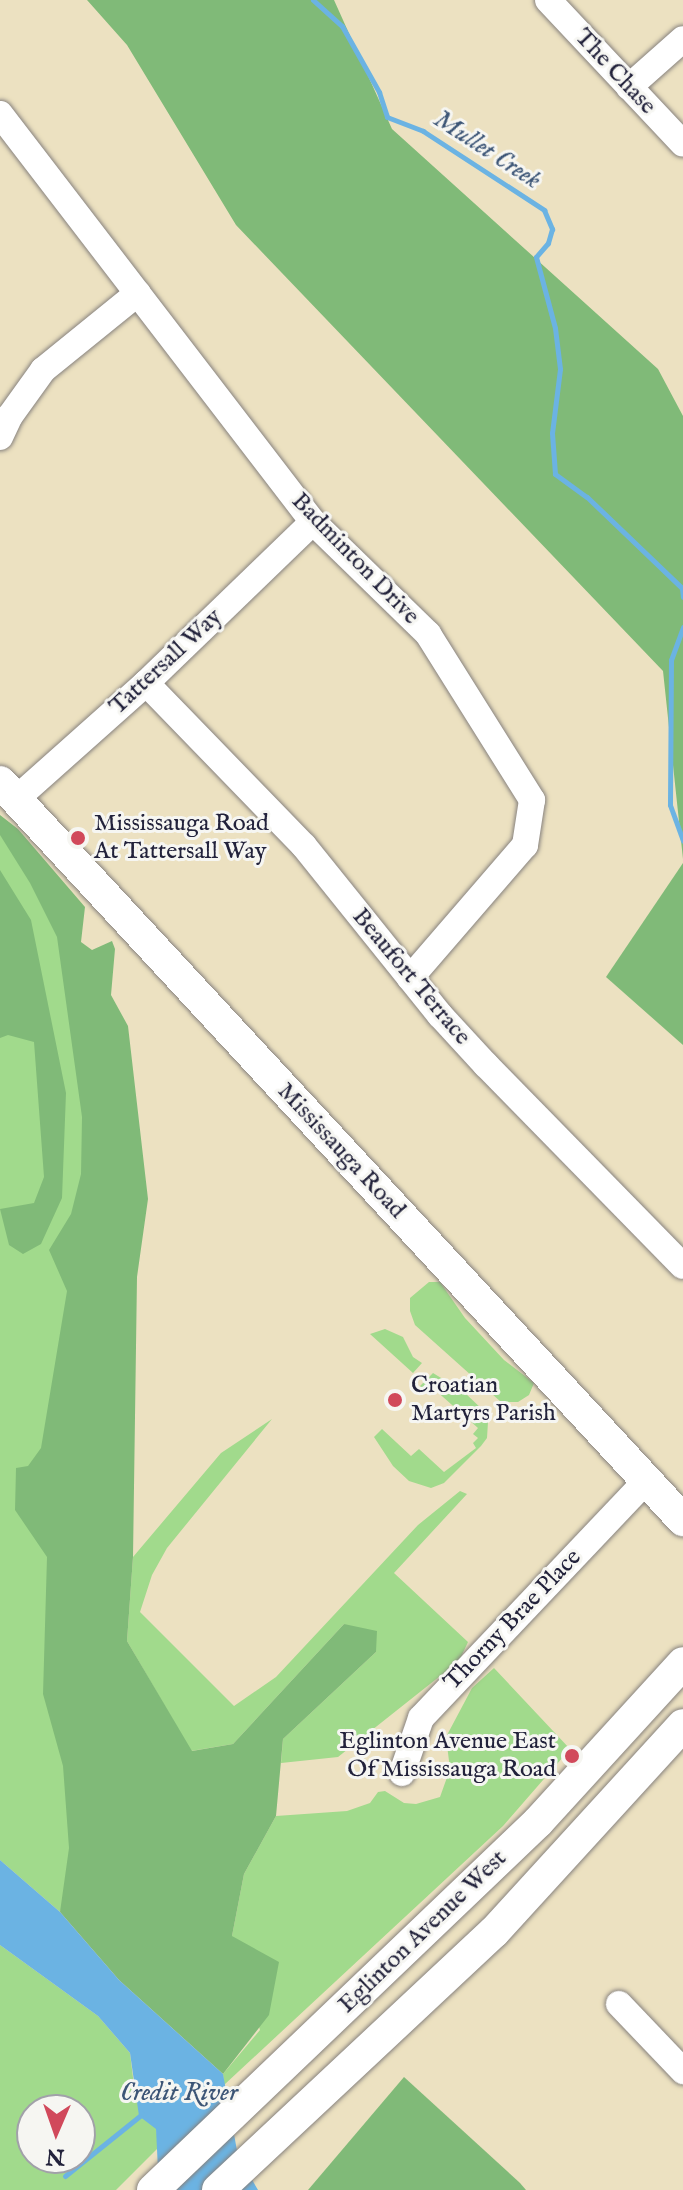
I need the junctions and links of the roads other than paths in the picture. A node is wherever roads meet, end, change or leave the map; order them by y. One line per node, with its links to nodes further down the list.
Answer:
1 (548, 0): 3 (street, The Chase)
2 (683, 39): 3 (street)
3 (629, 87): 5 (street, The Chase)
4 (0, 114): 6 (street, Badminton Drive)
5 (683, 144)
6 (138, 293): 7 (street); 8 (street, Badminton Drive)
7 (0, 437)
8 (313, 522): 9 (street, Tattersall Way); 11 (street, Badminton Drive)
9 (146, 683): 10 (street, Tattersall Way); 11 (street, Beaufort Terrace)
10 (8, 790): 13 (main road, Mississauga Road)
11 (410, 978): 12 (street, Beaufort Terrace)
12 (683, 1266)
13 (646, 1481): 14 (main road, Mississauga Road); 17 (street, Thorny Brae Place)
14 (683, 1520)
15 (683, 1663): 20 (main road, Eglinton Avenue West)
16 (683, 1725): 21 (main road, Eglinton Avenue West)
17 (402, 1773)
18 (619, 2004): 19 (street)
19 (683, 2071)
20 (153, 2190)
21 (218, 2190)

